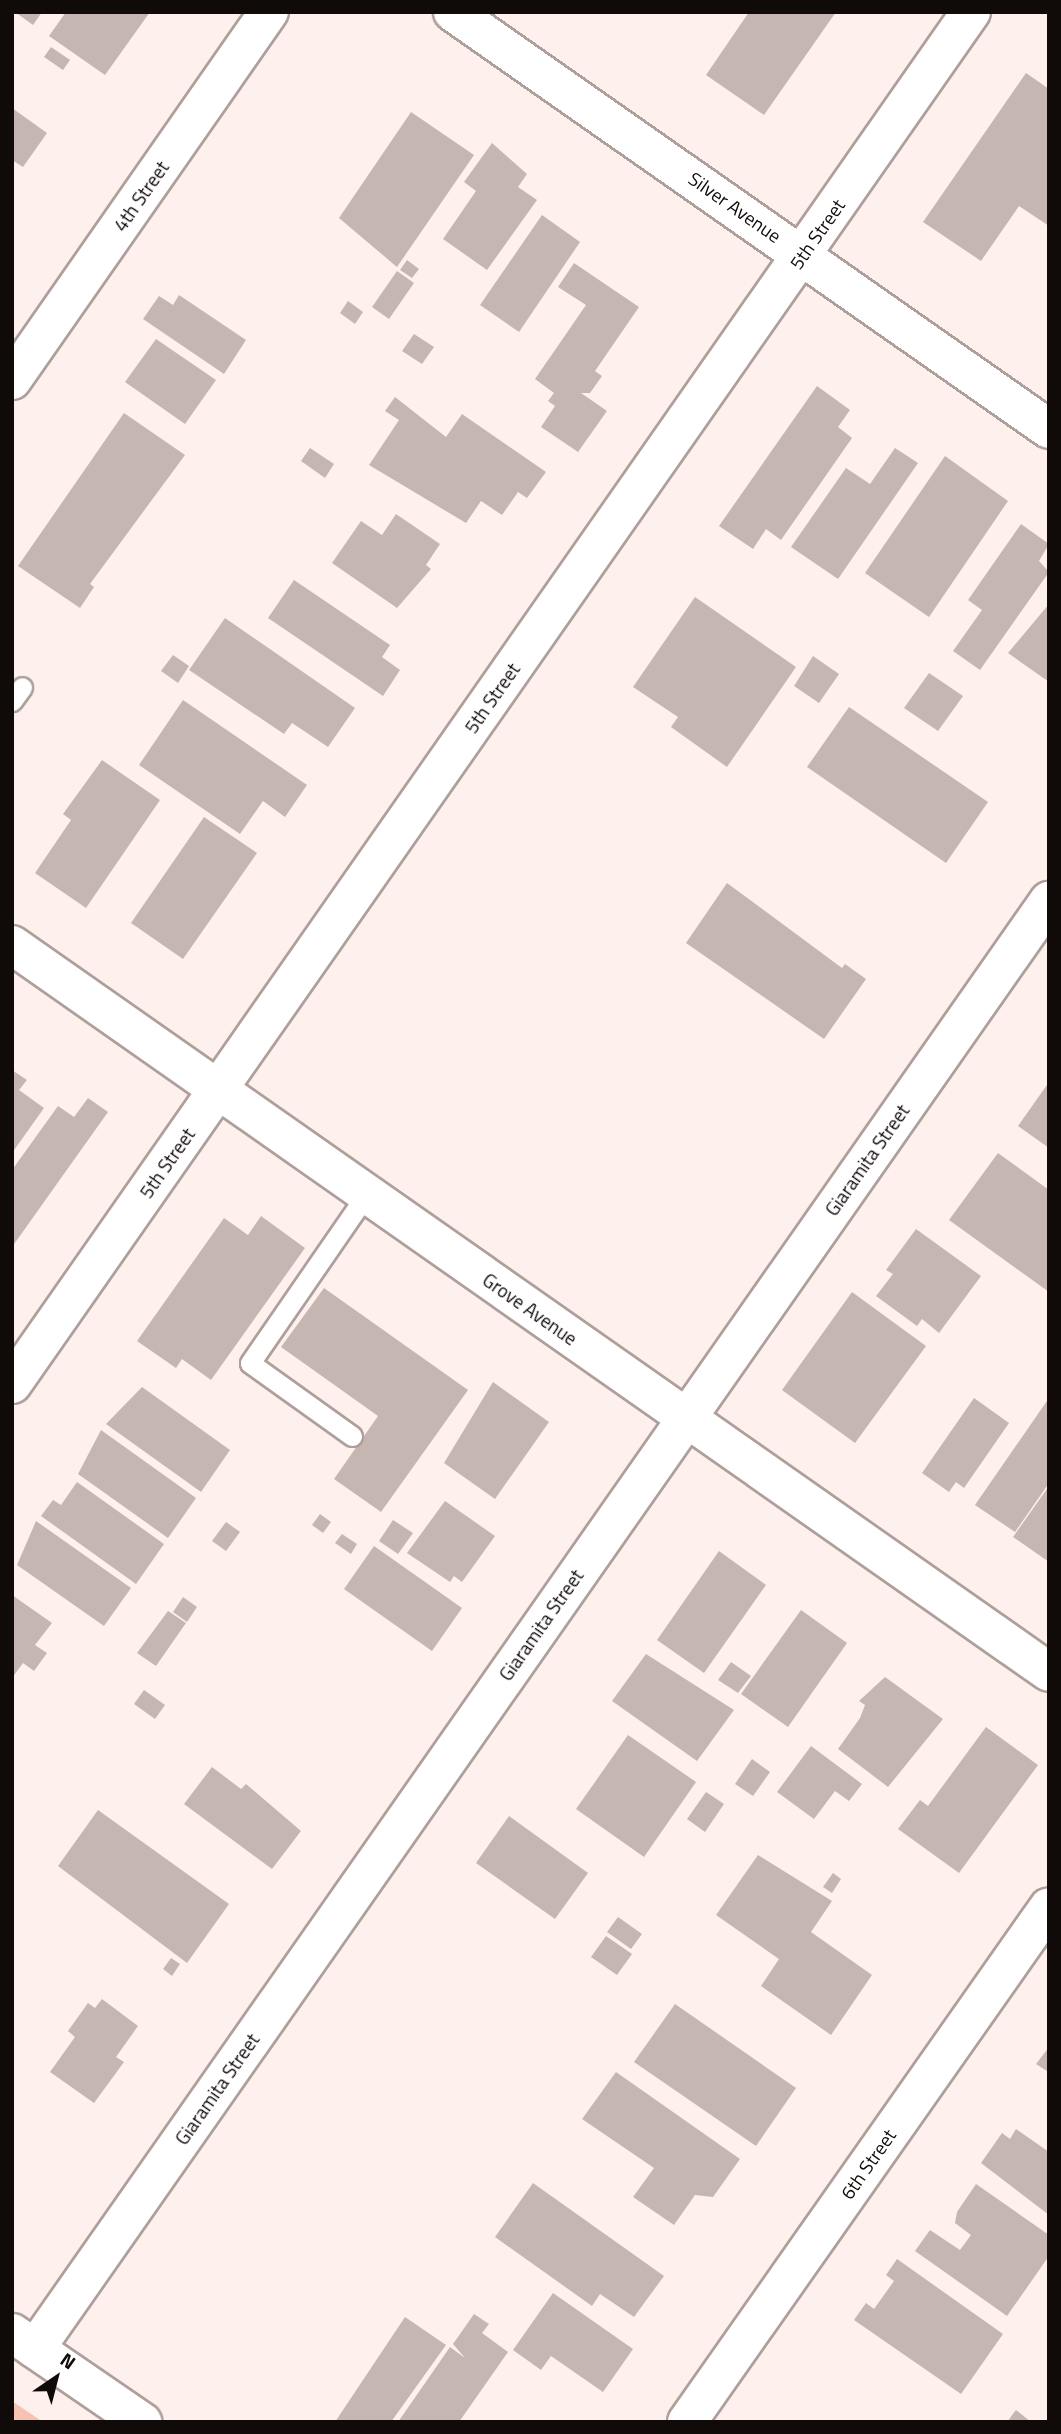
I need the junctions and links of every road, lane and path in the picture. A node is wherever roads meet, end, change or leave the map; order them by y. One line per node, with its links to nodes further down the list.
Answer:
1 (269, 12): 5 (street, 4th Street)
2 (453, 12): 4 (street, Silver Avenue)
3 (971, 12): 4 (street, 5th Street)
4 (803, 254): 6 (street, Silver Avenue); 9 (street, 5th Street)
5 (12, 380)
6 (1045, 420)
7 (1049, 901): 12 (street, Giaramita Street)
8 (12, 945): 9 (street, Grove Avenue)
9 (217, 1091): 10 (street, Grove Avenue); 11 (street, 5th Street)
10 (366, 1195): 12 (street, Grove Avenue); 13 (lane)
11 (12, 1384)
12 (685, 1418): 14 (street, Grove Avenue); 16 (street, Giaramita Street)
13 (352, 1437)
14 (1049, 1672)
15 (1049, 1907): 18 (street, 6th Street)
16 (24, 2341): 17 (street)
17 (142, 2422)
18 (687, 2422)

